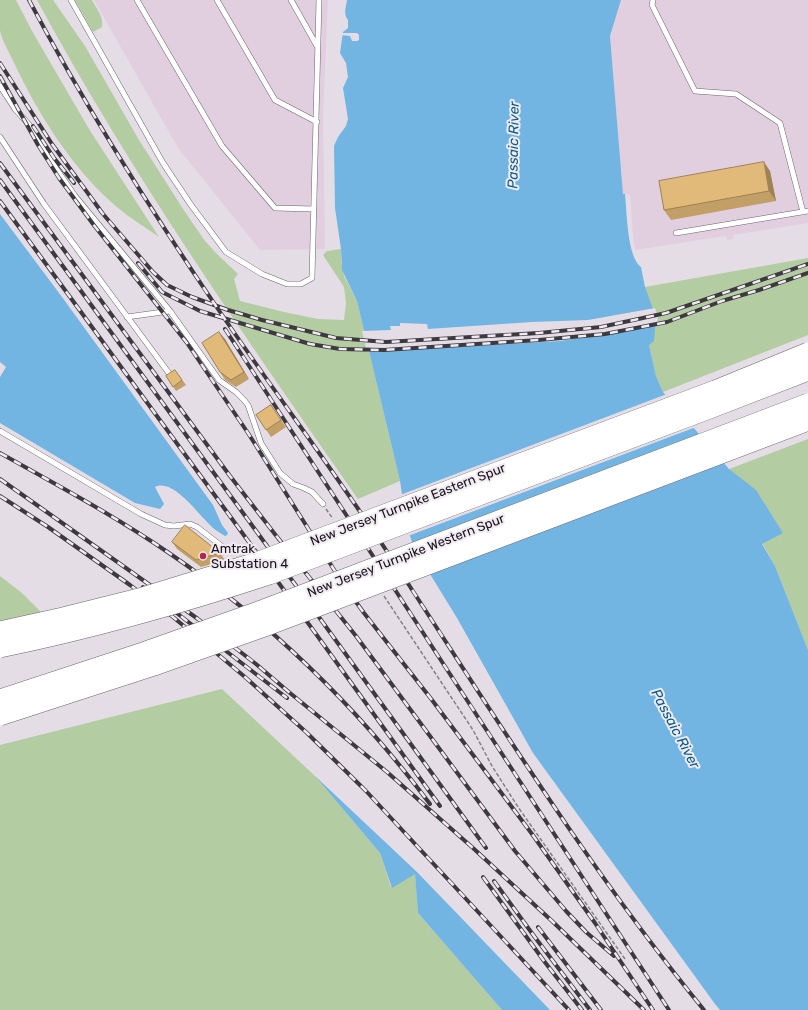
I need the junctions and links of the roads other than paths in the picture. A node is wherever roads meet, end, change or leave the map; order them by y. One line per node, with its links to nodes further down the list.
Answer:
1 (71, 0): 11 (lane)
2 (137, 0): 11 (lane)
3 (217, 0): 9 (lane)
4 (291, 0): 7 (lane)
5 (319, 0): 7 (lane)
6 (653, 0): 12 (lane)
7 (317, 46): 9 (lane)
8 (0, 86): 14 (lane)
9 (317, 122): 11 (lane)
10 (0, 137): 15 (lane)
11 (314, 209)
12 (805, 211): 13 (lane)
13 (676, 233)
14 (170, 310): 15 (lane); 22 (lane)
15 (127, 317): 18 (lane)
16 (808, 352): 24 (highway, New Jersey Turnpike Eastern Spur, bridge)
17 (808, 370): 25 (highway, New Jersey Turnpike Eastern Spur, bridge)
18 (171, 376)
19 (808, 403): 26 (highway, New Jersey Turnpike Western Spur, bridge)
20 (808, 421): 27 (highway, New Jersey Turnpike Western Spur, bridge)
21 (0, 431): 23 (lane)
22 (323, 504)
23 (228, 551)
24 (0, 630)
25 (0, 648)
26 (0, 699)
27 (0, 716)

